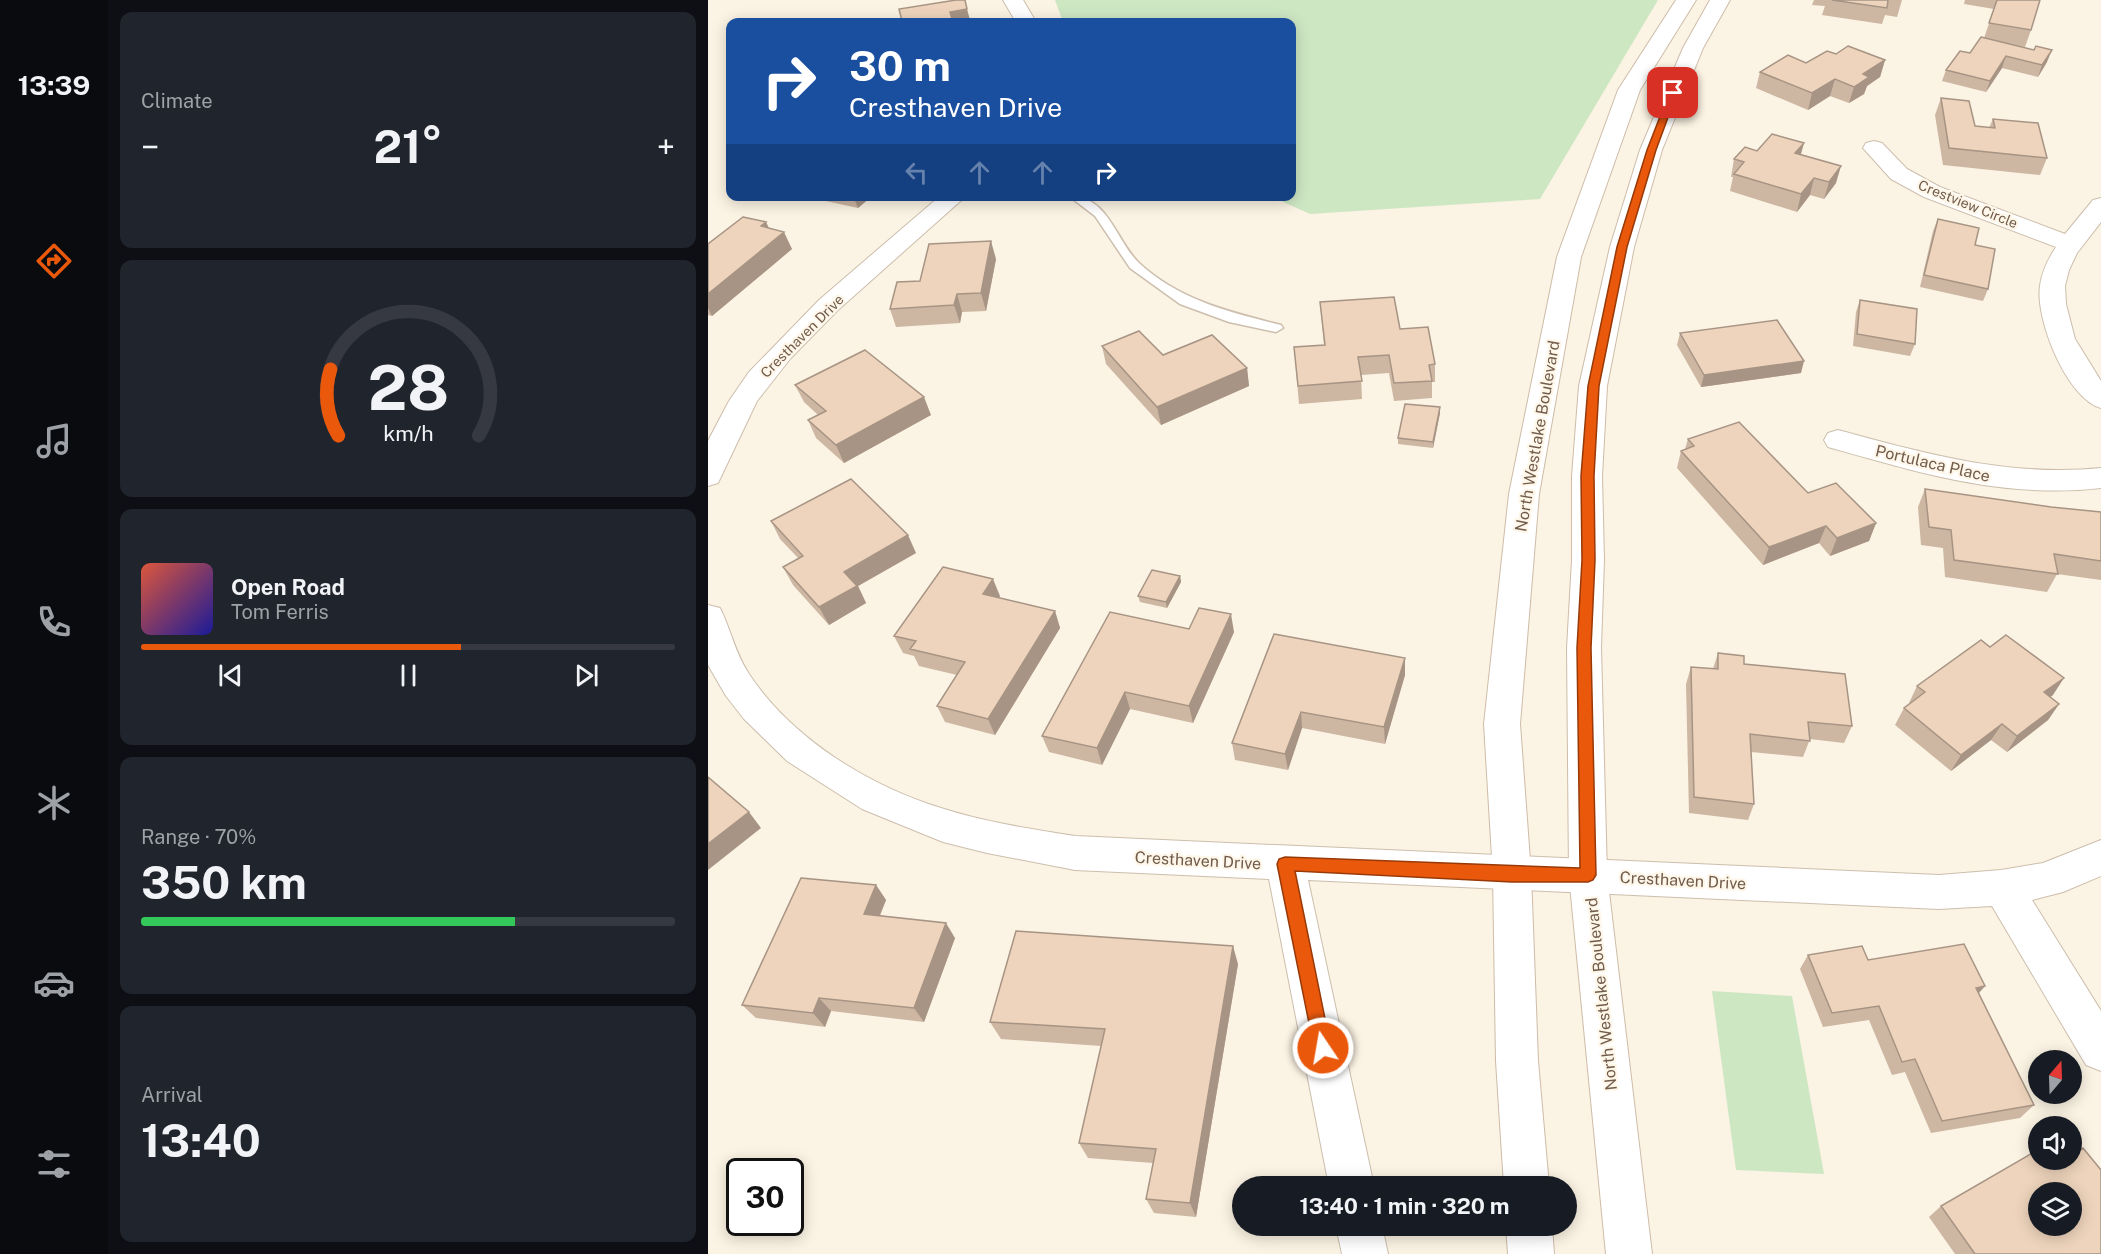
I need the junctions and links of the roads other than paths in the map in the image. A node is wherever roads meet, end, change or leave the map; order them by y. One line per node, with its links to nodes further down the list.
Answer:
1 (1013, 0): 4 (main road)
2 (1686, 0): 18 (main road, North Westlake Boulevard)
3 (1720, 0): 19 (main road, North Westlake Boulevard)
4 (1024, 18)
5 (1874, 148): 9 (main road, Crestview Circle)
6 (949, 201): 13 (main road, Cresthaven Drive)
7 (1082, 201): 10 (lane)
8 (2101, 205): 9 (main road)
9 (2072, 245): 11 (main road)
10 (1276, 328)
11 (2101, 399)
12 (1838, 440): 14 (main road, Portulaca Place)
13 (708, 476)
14 (2101, 478)
15 (708, 617): 17 (main road, Cresthaven Drive)
16 (2101, 857): 20 (main road, Cresthaven Drive)
17 (1285, 864): 18 (main road, Cresthaven Drive); 22 (main road)
18 (1512, 874): 19 (main road, Cresthaven Drive); 23 (main road, North Westlake Boulevard)
19 (1588, 875): 20 (main road, Cresthaven Drive); 28 (main road, North Westlake Boulevard)
20 (2004, 890): 21 (main road)
21 (2101, 1050)
22 (1349, 1176)
23 (1525, 1176)
24 (1361, 1236): 26 (main road)
25 (1530, 1236): 27 (main road)
26 (1365, 1254)
27 (1531, 1254)
28 (1629, 1254)

